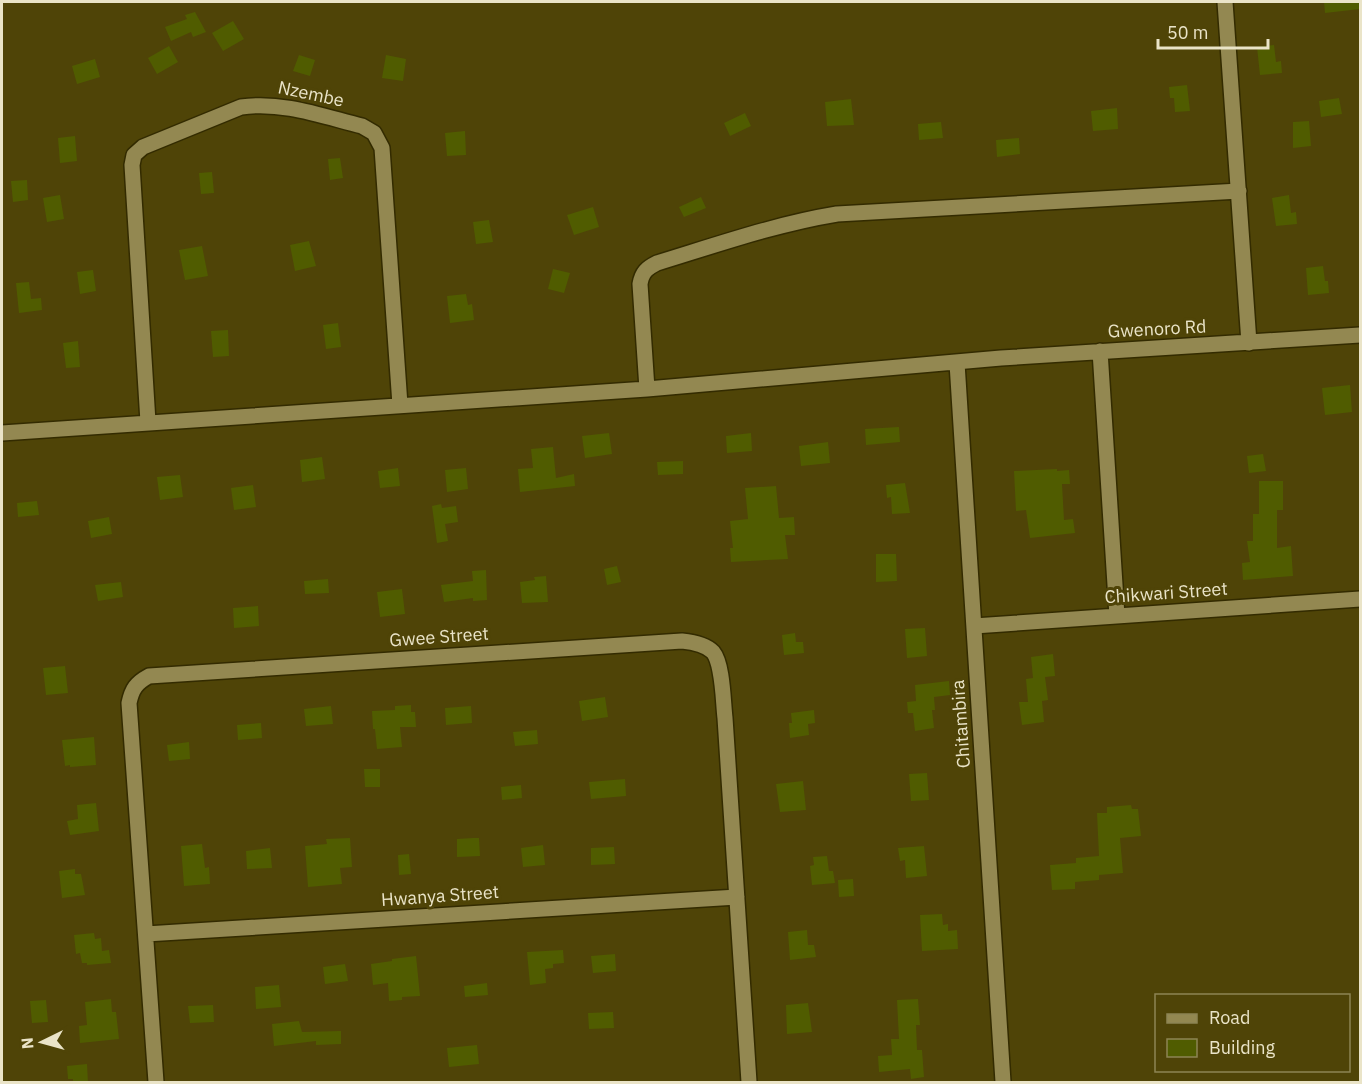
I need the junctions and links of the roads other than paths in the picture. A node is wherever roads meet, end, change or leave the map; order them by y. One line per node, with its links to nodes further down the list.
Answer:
1 (1225, 2): 2 (street)
2 (1239, 191): 4 (street); 7 (street)
3 (1360, 335): 4 (street, Gwenoro Rd)
4 (1249, 343): 5 (street, Gwenoro Rd)
5 (1100, 351): 6 (street, Gwenoro Rd); 12 (street)
6 (957, 363): 7 (street, Gwenoro Rd); 13 (street, Chitambira)
7 (646, 389): 8 (street, Gwenoro Rd)
8 (400, 405): 9 (street, Gwenoro Rd); 9 (street, Nzembe)
9 (148, 422): 10 (street, Gwenoro Rd)
10 (2, 433)
11 (1360, 599): 12 (street, Chikwari Street)
12 (1117, 616): 13 (street, Chikwari Street)
13 (974, 626): 18 (street, Chitambira)
14 (737, 897): 15 (street, Hwanya Street); 15 (street, Gwee Street); 17 (street, Gwee Street)
15 (146, 934): 16 (street, Gwee Street)
16 (156, 1083)
17 (749, 1083)
18 (1004, 1083)

